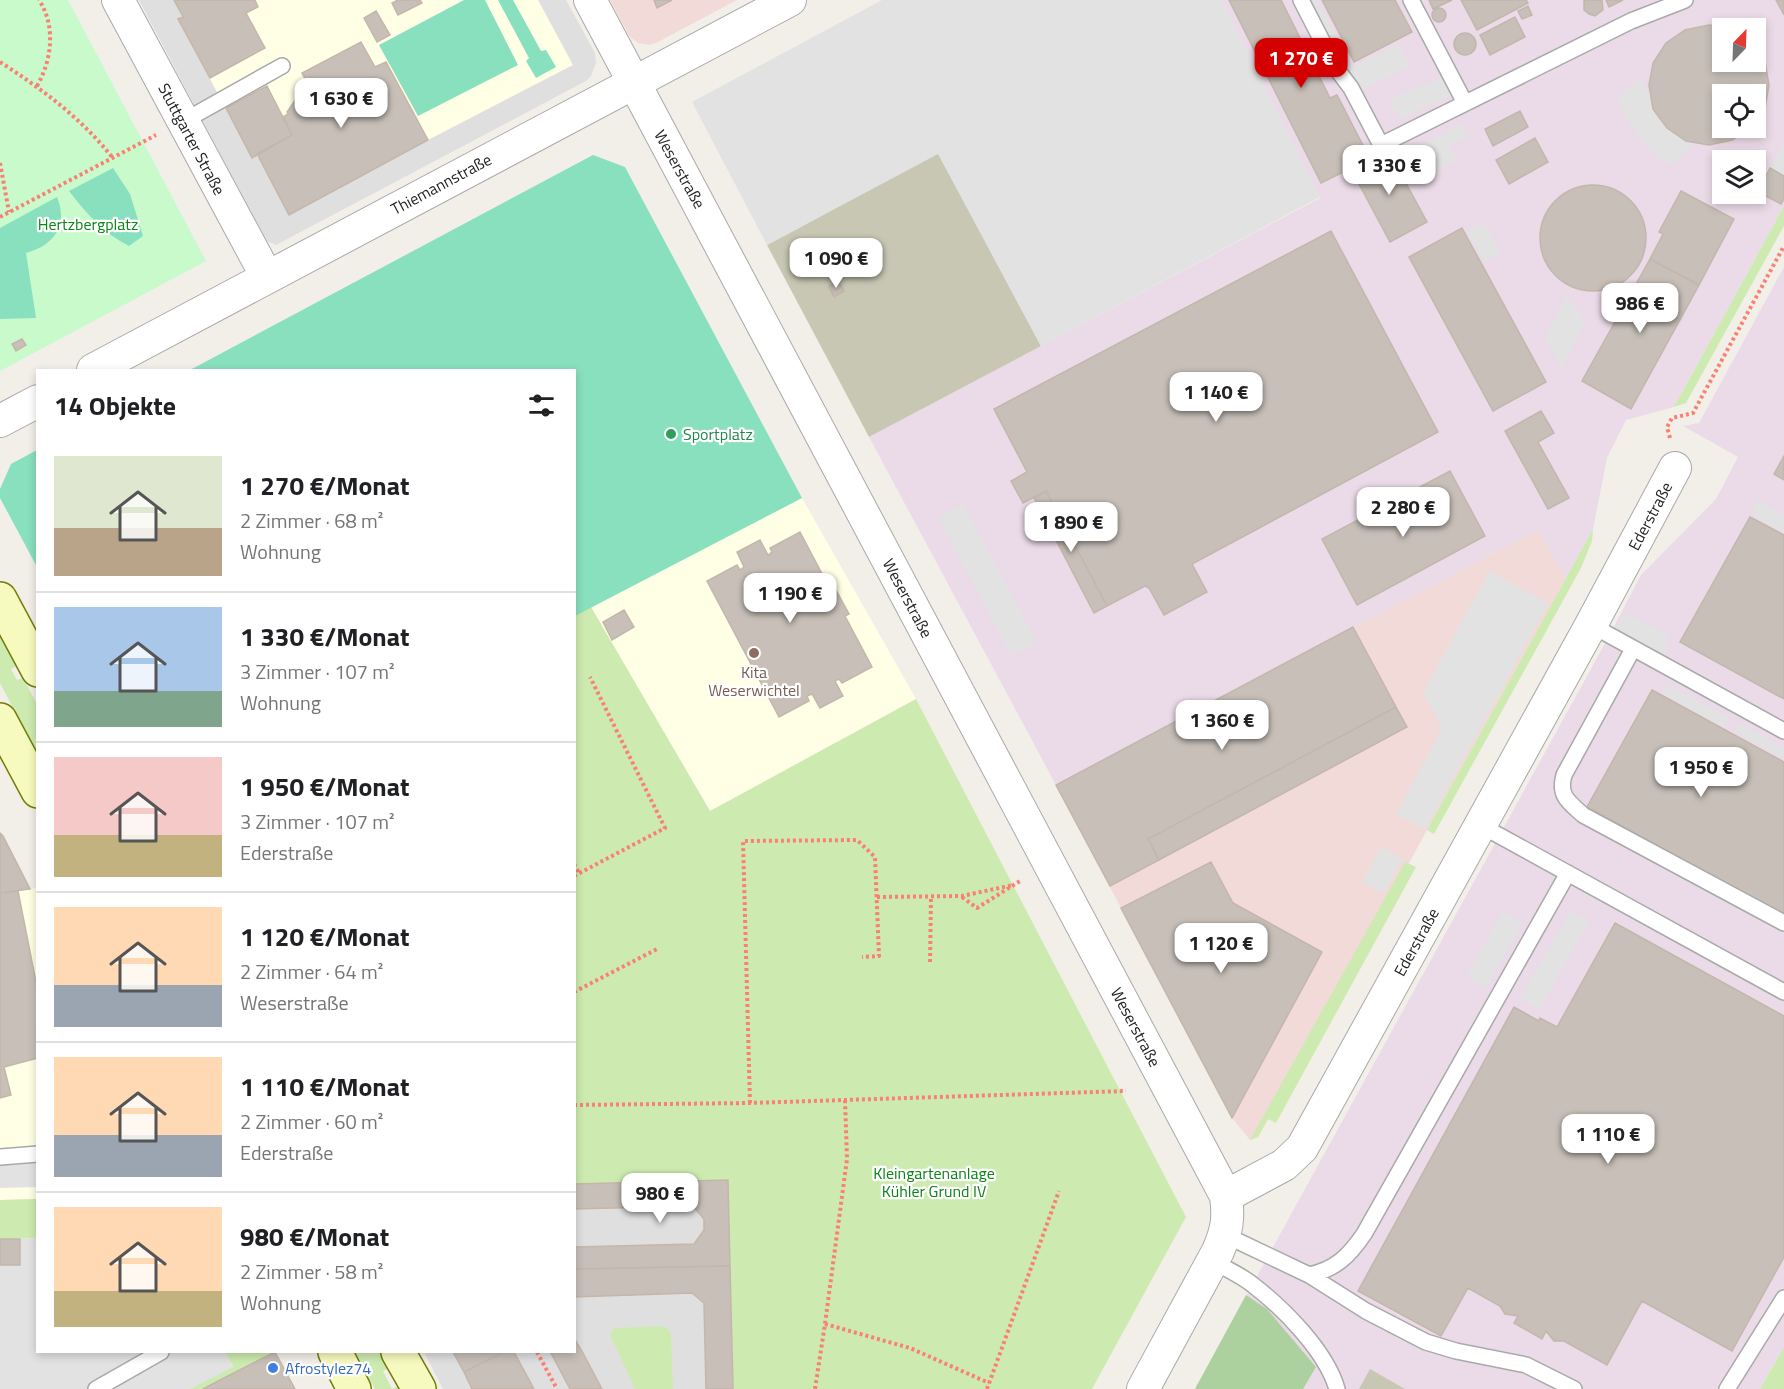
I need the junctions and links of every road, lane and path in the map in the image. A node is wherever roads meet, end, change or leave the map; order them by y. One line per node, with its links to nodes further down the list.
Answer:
1 (39, 0): 11 (path)
2 (118, 0): 13 (street, Stuttgarter Straße)
3 (590, 0): 10 (street, Weserstraße)
4 (790, 0): 10 (street, Thiemannstraße)
5 (1301, 0): 12 (lane)
6 (1412, 0): 12 (lane)
7 (1685, 0): 12 (lane)
8 (0, 62): 11 (path)
9 (282, 66): 13 (lane)
10 (633, 82): 19 (street, Thiemannstraße); 53 (street, Weserstraße)
11 (37, 86): 14 (path)
12 (1465, 103)
13 (182, 122): 14 (path); 19 (street, Stuttgarter Straße)
14 (112, 157): 16 (path)
15 (0, 163): 16 (path)
16 (9, 212): 17 (path)
17 (0, 217)
18 (1784, 246): 23 (path)
19 (267, 277): 20 (street, Thiemannstraße)
20 (95, 369)
21 (36, 401): 22 (street)
22 (0, 421)
23 (1675, 468): 25 (street, Ederstraße)
24 (0, 599): 27 (main road)
25 (1592, 625): 26 (lane); 32 (street, Ederstraße)
26 (1633, 649): 30 (lane); 40 (lane)
27 (36, 666)
28 (591, 677): 34 (path)
29 (0, 720): 31 (main road)
30 (1784, 731)
31 (36, 787)
32 (1480, 825): 33 (lane); 53 (street, Ederstraße)
33 (1568, 873): 45 (lane); 55 (lane)
34 (577, 874)
35 (1020, 881): 36 (path)
36 (1013, 885): 37 (path); 37 (path)
37 (962, 896): 39 (path)
38 (877, 897): 39 (path); 42 (path); 48 (path)
39 (931, 897): 43 (path)
40 (1784, 923)
41 (659, 948): 44 (path)
42 (862, 957)
43 (930, 962)
44 (576, 991)
45 (1784, 992)
46 (1126, 1091): 47 (path)
47 (845, 1099): 48 (path); 57 (path)
48 (750, 1103): 49 (path)
49 (576, 1105)
50 (36, 1154): 51 (lane)
51 (0, 1156)
52 (1059, 1191): 62 (path)
53 (1226, 1196): 54 (street)
54 (1219, 1248): 55 (lane); 69 (street); 70 (lane)
55 (1309, 1275): 71 (lane)
56 (1784, 1298): 72 (lane)
57 (825, 1324): 62 (path); 67 (path)
58 (159, 1353): 63 (lane)
59 (335, 1353): 64 (main road)
60 (400, 1353): 65 (main road)
61 (538, 1353): 66 (path)
62 (989, 1383): 68 (path)
63 (96, 1389)
64 (354, 1389)
65 (419, 1389)
66 (557, 1389)
67 (815, 1389)
68 (987, 1389)
69 (1143, 1389)
70 (1337, 1389)
71 (1574, 1389)
72 (1727, 1389)

